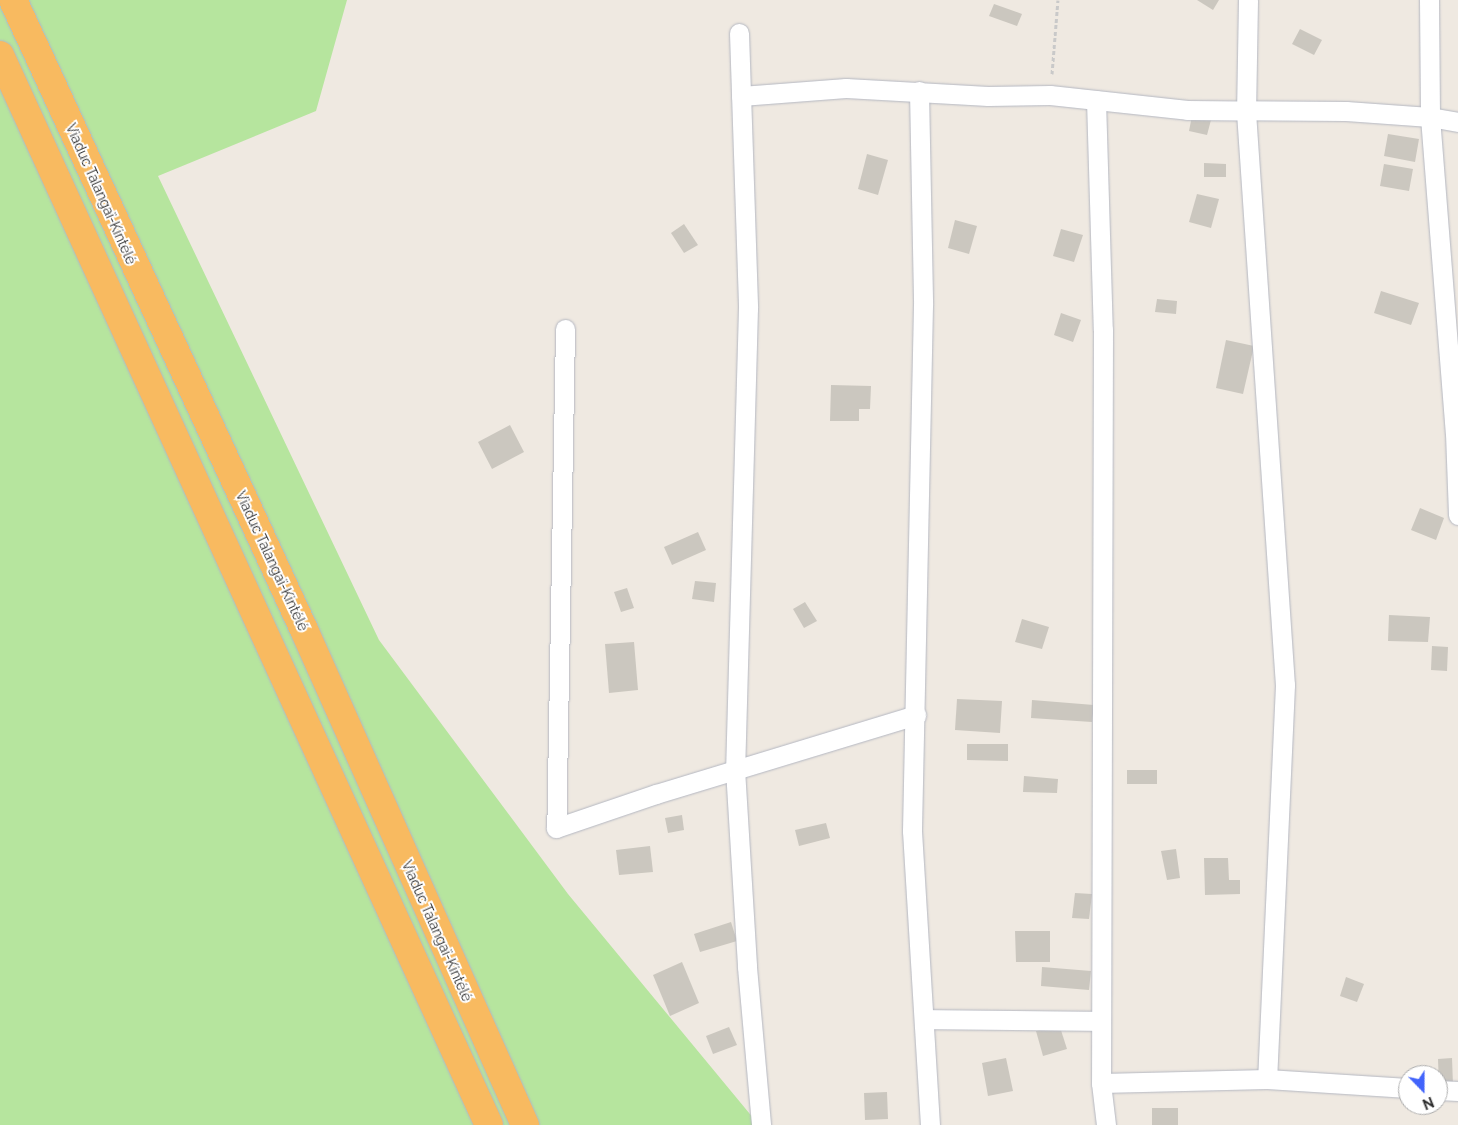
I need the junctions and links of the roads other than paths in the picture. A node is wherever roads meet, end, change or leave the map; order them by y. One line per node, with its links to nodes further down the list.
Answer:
1 (13, 0): 22 (highway, Viaduc Talangaï-Kintélé)
2 (1248, 0): 9 (street)
3 (1429, 0): 10 (street)
4 (739, 33): 7 (street)
5 (0, 55): 21 (highway)
6 (919, 91): 7 (street); 8 (street); 14 (street)
7 (742, 96): 15 (street)
8 (1096, 100): 9 (street); 17 (street)
9 (1246, 112): 10 (street); 18 (street)
10 (1430, 117): 11 (street); 13 (street)
11 (1458, 122)
12 (565, 329): 15 (street)
13 (1458, 515)
14 (916, 715): 15 (street); 16 (street)
15 (735, 769): 23 (street)
16 (924, 1019): 17 (street); 24 (street)
17 (1101, 1021): 19 (street)
18 (1267, 1078): 19 (street); 20 (street)
19 (1101, 1083): 25 (street)
20 (1398, 1087)
21 (489, 1125)
22 (525, 1125)
23 (761, 1125)
24 (930, 1125)
25 (1106, 1125)

